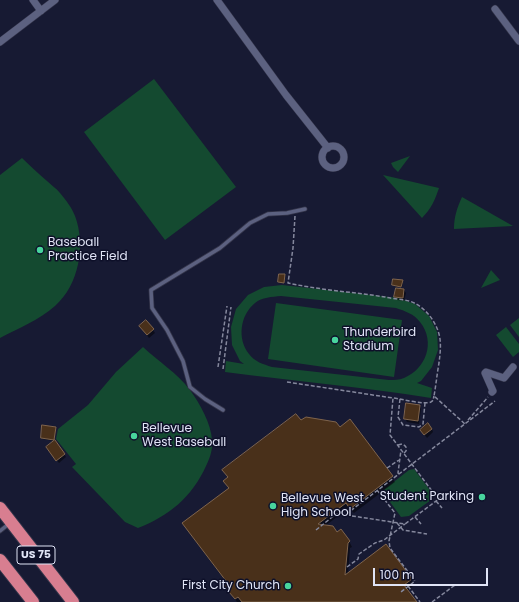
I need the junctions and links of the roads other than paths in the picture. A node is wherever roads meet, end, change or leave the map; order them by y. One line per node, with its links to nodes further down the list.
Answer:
1 (33, 0): 4 (street)
2 (55, 0): 4 (street)
3 (217, 0): 8 (street)
4 (41, 10): 7 (street)
5 (495, 10): 6 (street)
6 (519, 41)
7 (0, 42)
8 (328, 148)
9 (305, 209): 12 (lane)
10 (513, 367): 11 (street)
11 (492, 392)
12 (223, 410)
13 (0, 508): 14 (highway, US 75)
14 (11, 523): 15 (lane); 18 (highway, US 75)
15 (0, 531)
16 (0, 560): 17 (highway, US 75)
17 (33, 602)
18 (73, 602)

